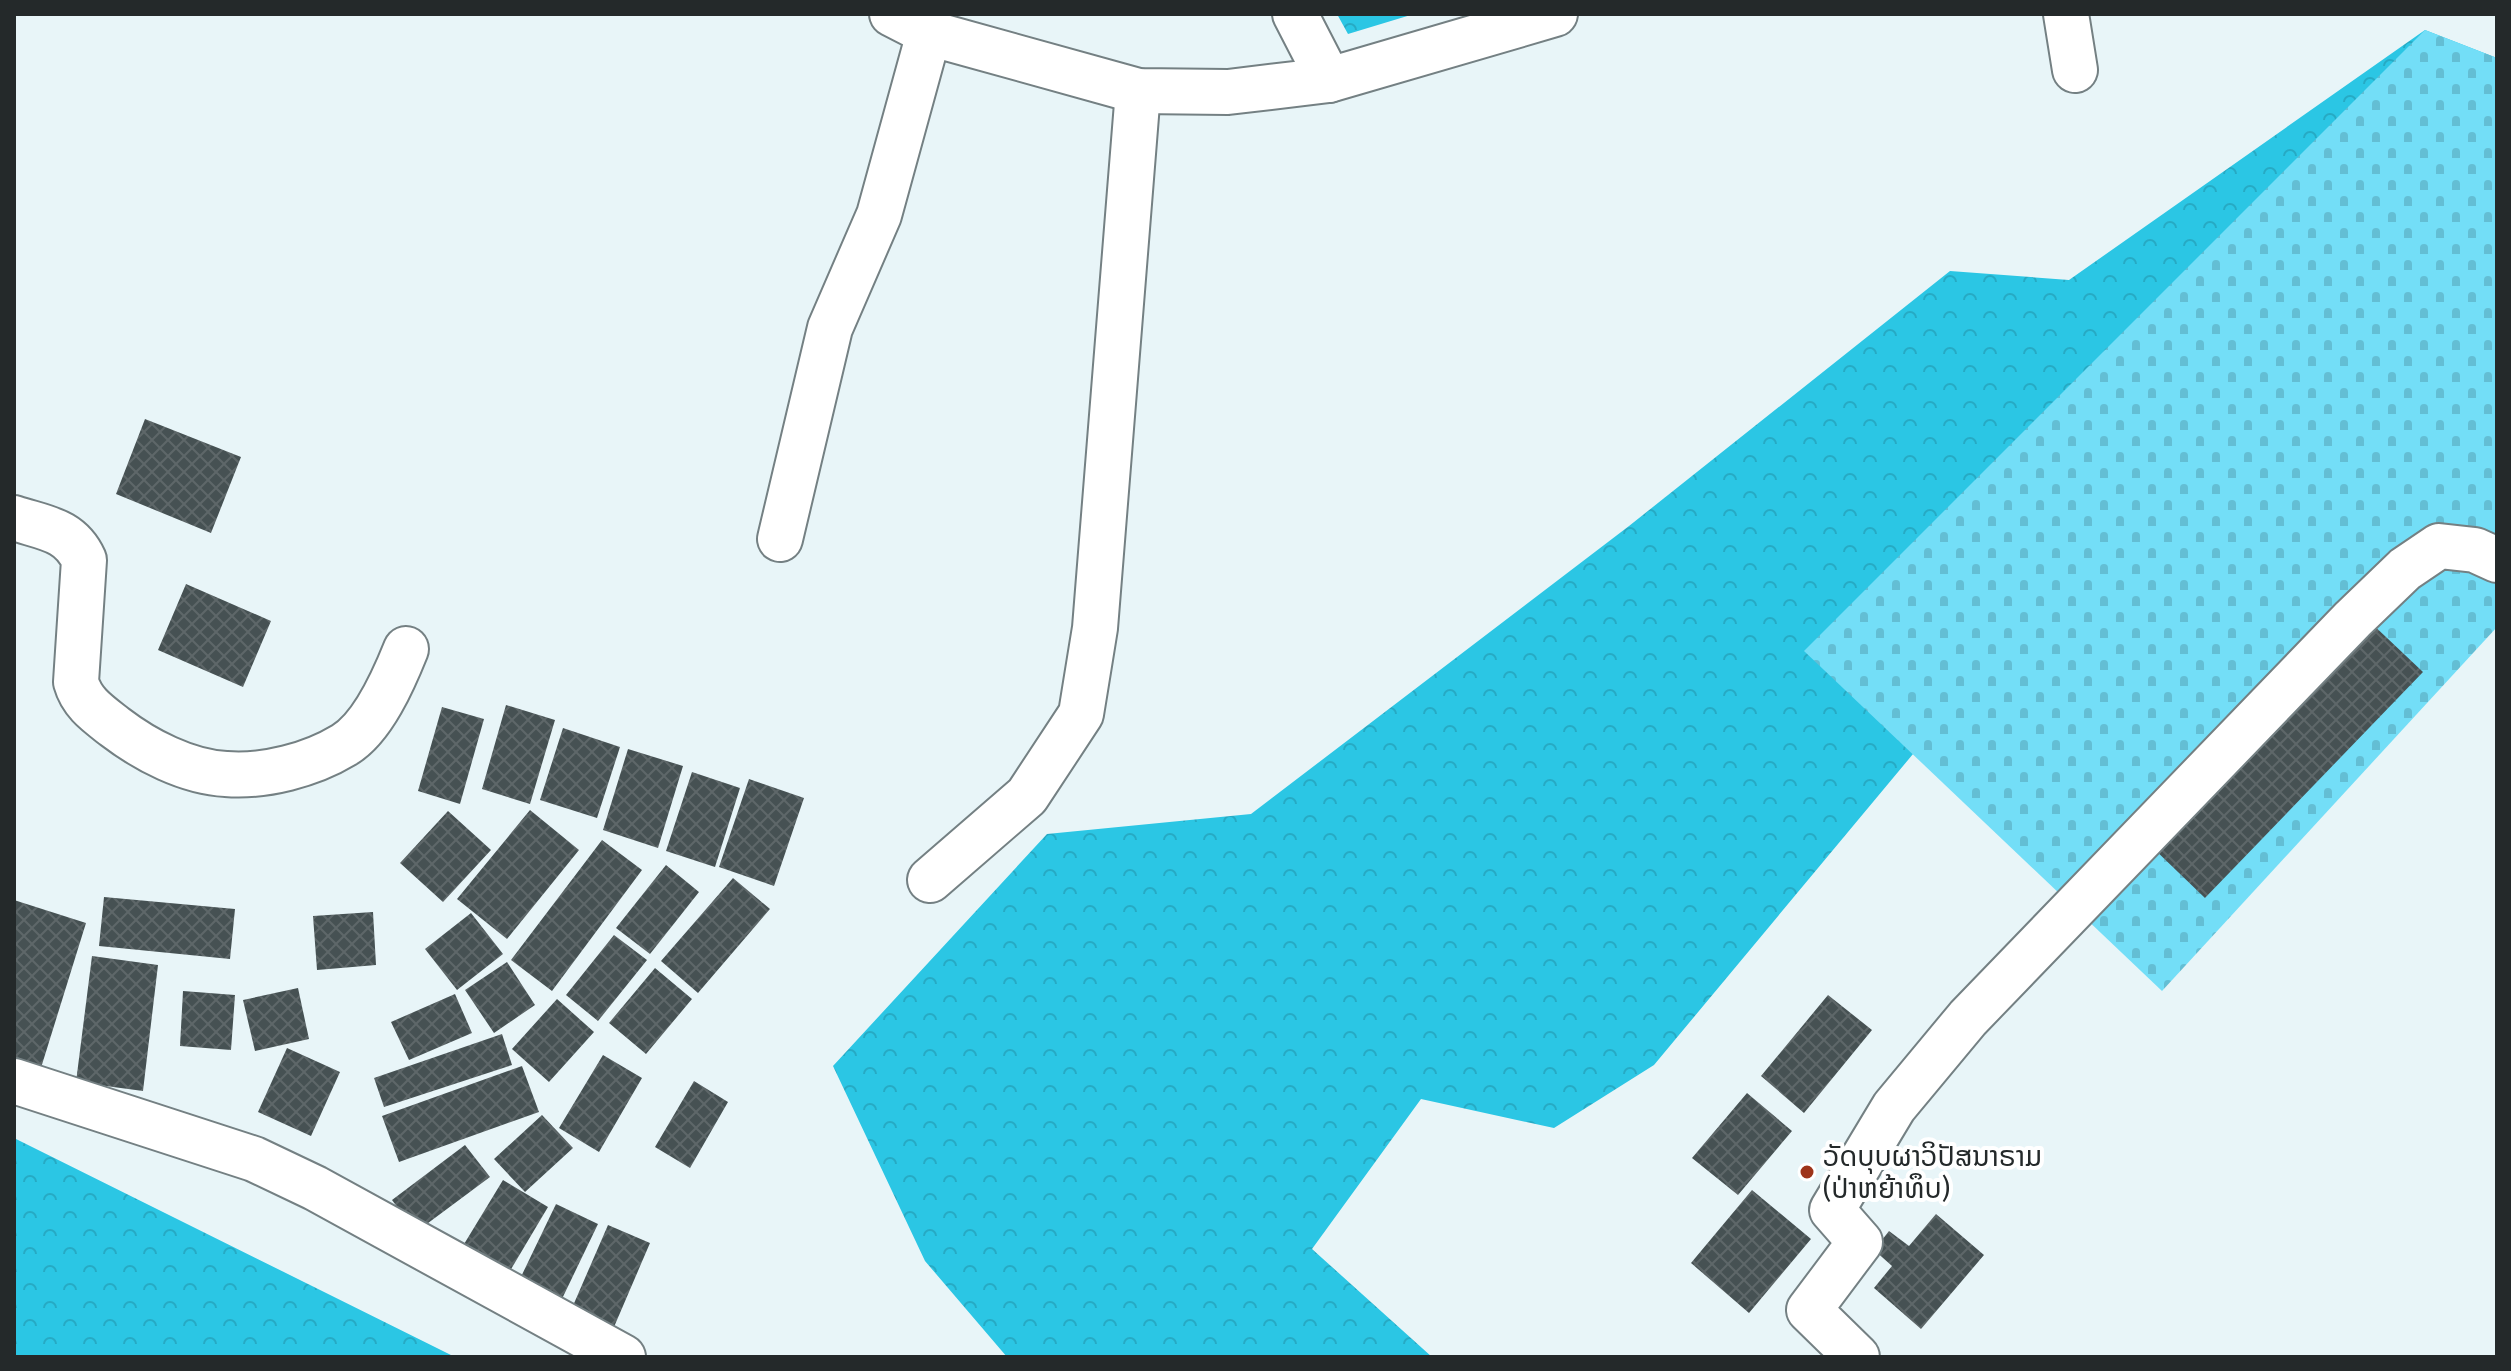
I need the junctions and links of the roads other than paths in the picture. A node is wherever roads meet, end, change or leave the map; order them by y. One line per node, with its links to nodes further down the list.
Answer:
1 (1295, 14): 6 (street)
2 (1555, 14): 6 (street)
3 (2066, 14): 5 (street)
4 (910, 24): 7 (street); 9 (street)
5 (2075, 70)
6 (1329, 80): 7 (street)
7 (1138, 91): 12 (street)
8 (14, 518): 11 (street)
9 (780, 539)
10 (2497, 560): 15 (street)
11 (406, 649)
12 (930, 880)
13 (14, 1081): 14 (street)
14 (623, 1357)
15 (1857, 1357)

